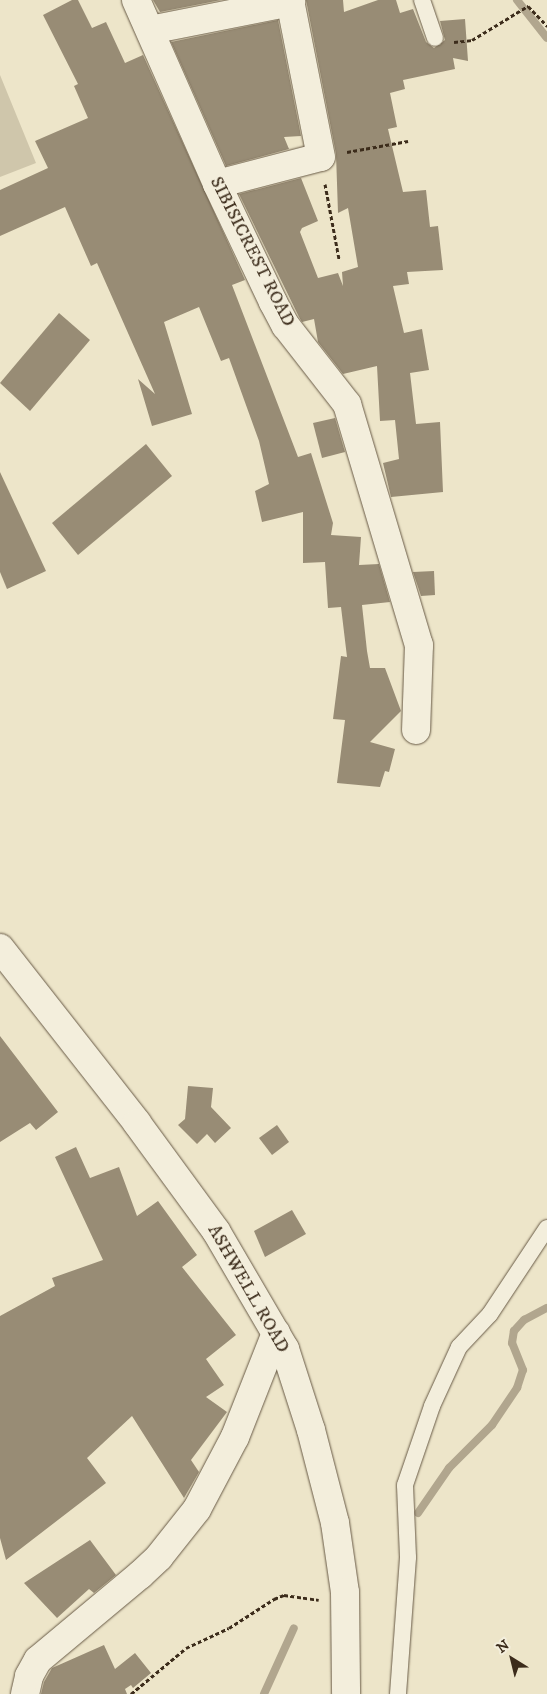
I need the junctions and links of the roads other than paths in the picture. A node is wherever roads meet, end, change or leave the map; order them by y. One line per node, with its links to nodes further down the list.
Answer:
1 (136, 0): 4 (street, SIBISICREST ROAD)
2 (422, 0): 5 (lane)
3 (293, 1): 4 (street); 6 (street)
4 (150, 30): 6 (street, SIBISICREST ROAD)
5 (434, 38)
6 (217, 184): 7 (street, SIBISICREST ROAD)
7 (416, 730)
8 (0, 948): 10 (street, ASHWELL ROAD)
9 (547, 1228): 13 (lane)
10 (276, 1333): 11 (street); 12 (street, ASHWELL ROAD)
11 (25, 1694)
12 (346, 1694)
13 (398, 1694)

